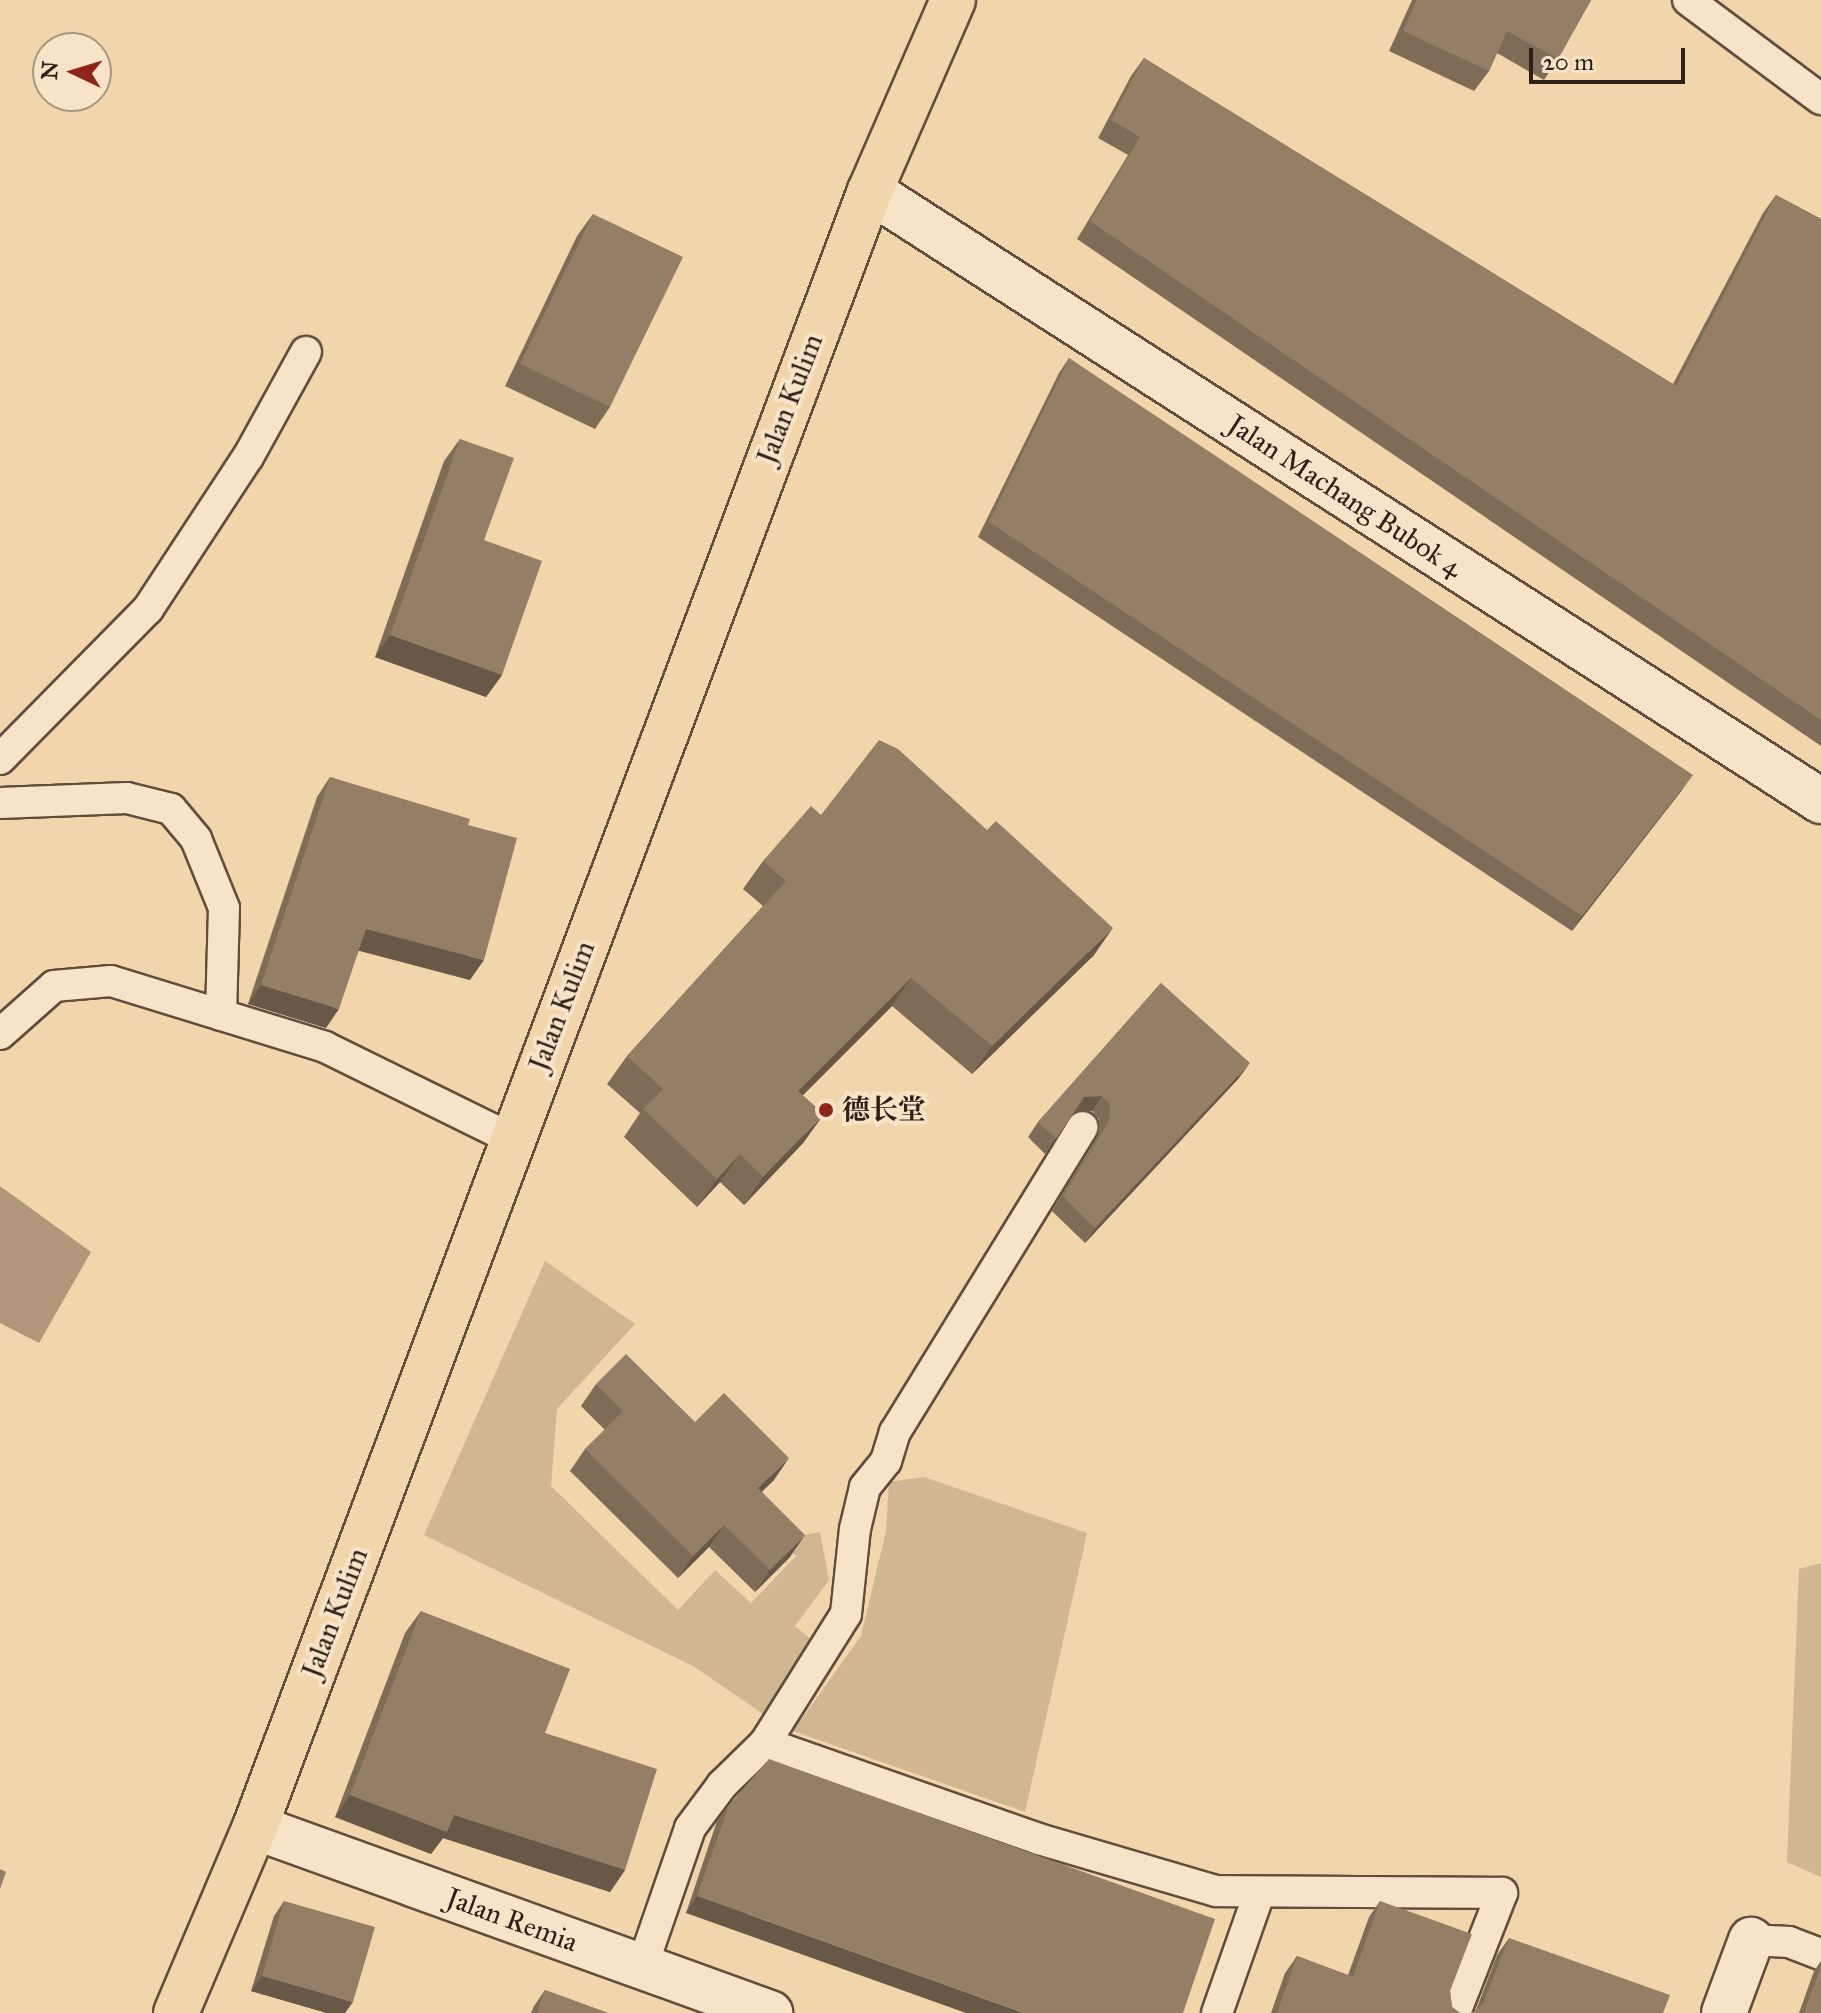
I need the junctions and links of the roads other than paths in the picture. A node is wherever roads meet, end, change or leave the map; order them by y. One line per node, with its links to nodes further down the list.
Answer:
1 (953, 0): 4 (main road, Jalan Kulim)
2 (1688, 0): 3 (lane)
3 (1821, 99)
4 (870, 191): 7 (street, Jalan Machang Bubok 4); 12 (main road, Jalan Kulim)
5 (306, 352): 6 (lane)
6 (0, 759)
7 (1821, 801)
8 (0, 803): 9 (lane)
9 (221, 1015): 10 (lane); 12 (lane)
10 (0, 1034)
11 (1083, 1127): 13 (lane)
12 (512, 1139): 14 (main road, Jalan Kulim)
13 (765, 1743): 15 (lane); 18 (lane)
14 (255, 1827): 18 (street, Jalan Remia); 20 (main road, Jalan Kulim)
15 (1259, 1894): 21 (lane); 22 (lane)
16 (1751, 1940): 17 (lane); 23 (street)
17 (1821, 1954)
18 (642, 1967): 19 (street, Jalan Remia)
19 (742, 2008)
20 (176, 2013)
21 (1217, 2013)
22 (1455, 2013)
23 (1724, 2013)

